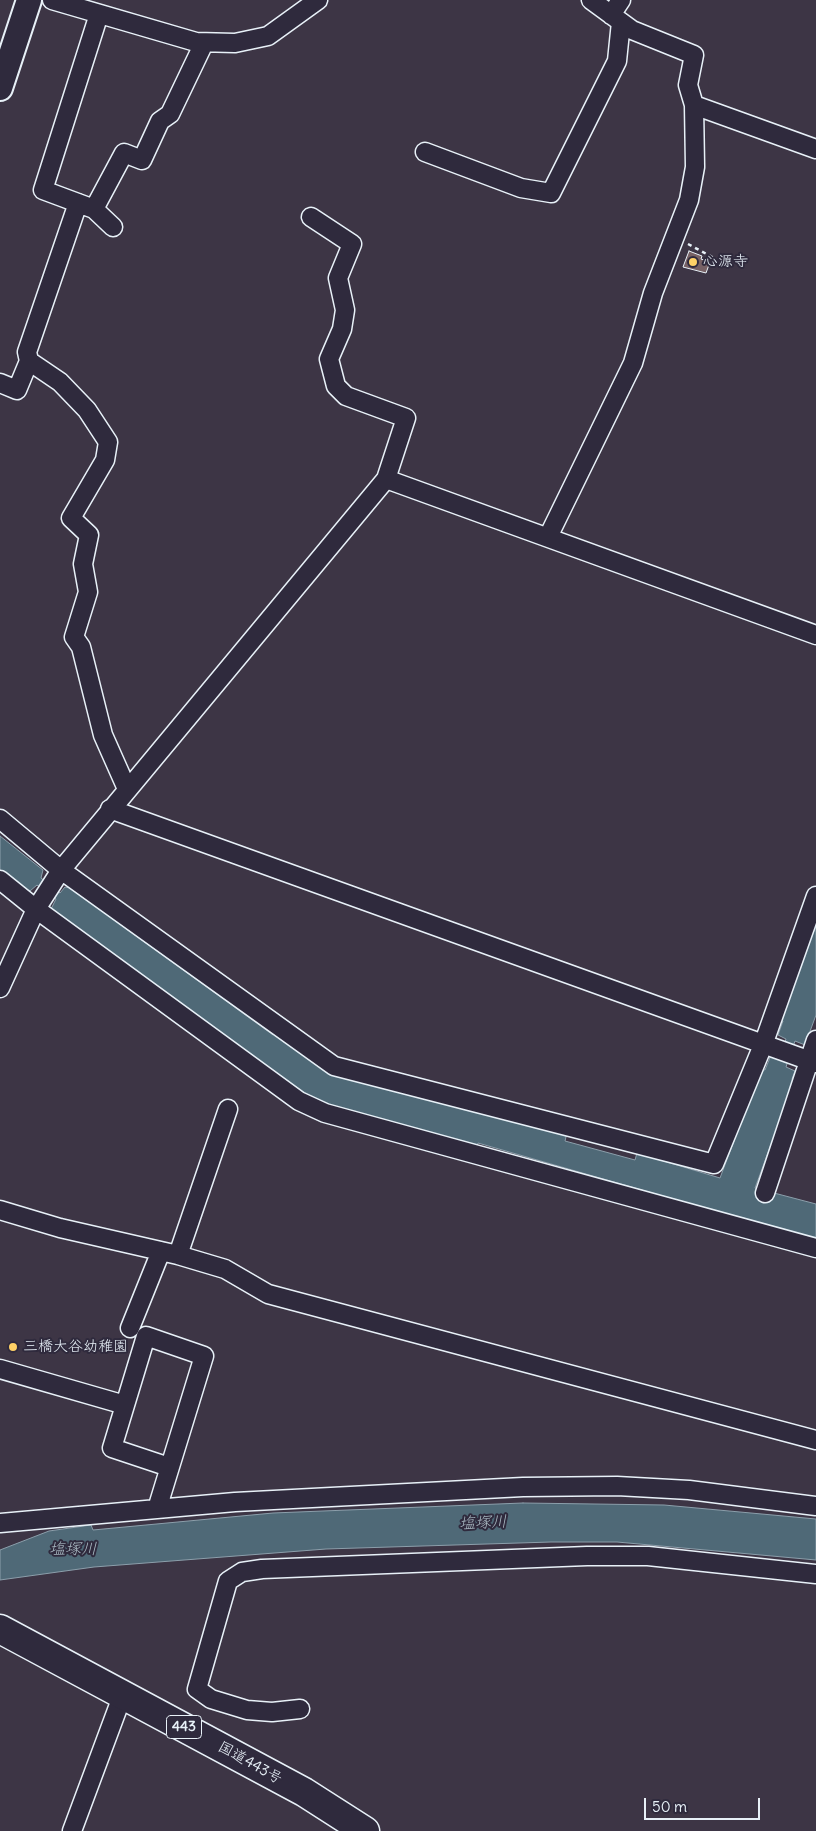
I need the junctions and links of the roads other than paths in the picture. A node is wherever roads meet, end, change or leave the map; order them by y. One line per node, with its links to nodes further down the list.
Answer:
1 (29, 0): 9 (street)
2 (52, 0): 6 (street)
3 (318, 0): 8 (street)
4 (591, 0): 7 (street)
5 (622, 0): 7 (street)
6 (98, 14): 8 (street); 13 (street)
7 (616, 19): 10 (street); 12 (street)
8 (204, 42): 13 (street)
9 (0, 88)
10 (694, 106): 11 (street); 19 (street)
11 (816, 149)
12 (425, 152)
13 (86, 206): 15 (street); 16 (street)
14 (311, 217): 18 (street)
15 (114, 227)
16 (29, 361): 17 (street); 21 (street)
17 (0, 383)
18 (386, 479): 19 (street); 21 (street)
19 (548, 537): 20 (street)
20 (816, 635)
21 (127, 789): 22 (street)
22 (110, 809): 24 (street); 30 (street)
23 (0, 819): 24 (street)
24 (61, 870): 27 (street); 30 (street)
25 (0, 880): 27 (street)
26 (816, 896): 30 (street)
27 (36, 909): 28 (street); 35 (street)
28 (0, 988)
29 (816, 1040): 31 (street)
30 (762, 1044): 31 (street)
31 (812, 1062): 33 (street)
32 (228, 1109): 36 (street)
33 (765, 1193)
34 (0, 1210): 36 (street)
35 (816, 1248)
36 (170, 1253): 37 (street); 40 (street)
37 (130, 1328)
38 (0, 1369): 39 (street)
39 (125, 1405): 41 (street); 41 (street)
40 (816, 1440)
41 (169, 1467): 43 (street)
42 (816, 1506): 43 (street)
43 (157, 1509): 44 (street)
44 (0, 1523)
45 (816, 1574): 48 (street)
46 (0, 1629): 47 (highway, 国道443号 / 443)
47 (123, 1694): 49 (street); 50 (highway, 国道443号 / 443)
48 (300, 1709)
49 (72, 1831)
50 (365, 1831)

